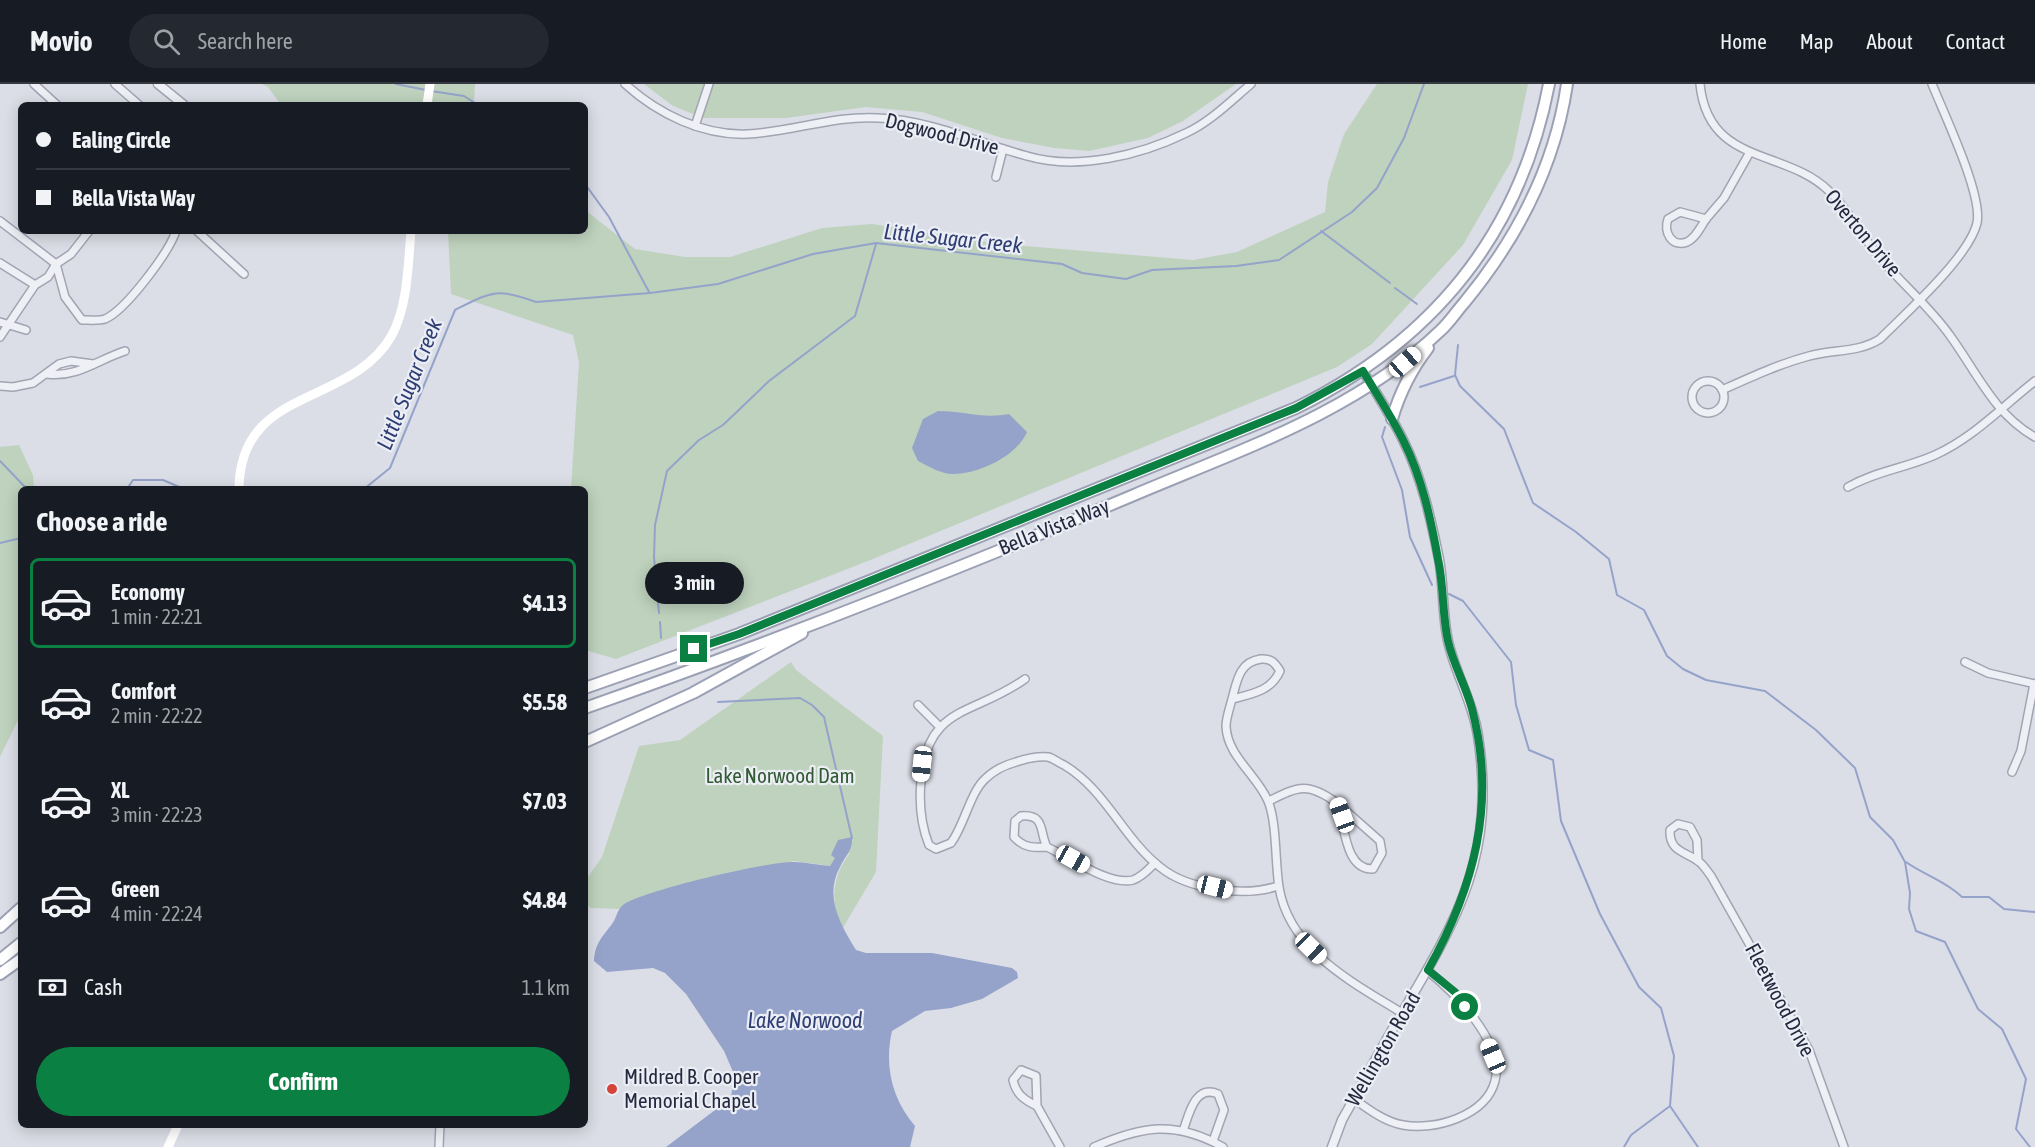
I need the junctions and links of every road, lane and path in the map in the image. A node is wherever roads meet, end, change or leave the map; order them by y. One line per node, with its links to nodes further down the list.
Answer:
1 (34, 84): 12 (street)
2 (115, 84): 13 (street)
3 (158, 84): 14 (street)
4 (430, 84): 15 (main road)
5 (626, 84): 16 (street, Dogwood Drive)
6 (709, 84): 16 (street)
7 (1251, 84): 17 (street, Dogwood Drive)
8 (1549, 84): 38 (main road, Bella Vista Way)
9 (1567, 84): 33 (main road, Bella Vista Way)
10 (1700, 84): 18 (street, Overton Drive)
11 (1932, 84): 30 (street)
12 (54, 102)
13 (136, 102)
14 (180, 102)
15 (427, 102)
16 (695, 126): 17 (street, Dogwood Drive)
17 (1003, 149): 19 (street)
18 (1750, 152): 20 (street); 30 (street, Overton Drive)
19 (996, 177)
20 (1706, 219): 20 (street)
21 (0, 221): 27 (street)
22 (87, 234): 27 (street)
23 (175, 234): 27 (street)
24 (200, 234): 28 (street)
25 (411, 234): 47 (main road)
26 (0, 263): 29 (street)
27 (56, 264): 29 (street)
28 (243, 274)
29 (35, 285): 32 (street)
30 (1920, 298): 43 (street); 44 (street, Overton Drive)
31 (0, 322): 32 (street)
32 (9, 325): 34 (street); 35 (street)
33 (1443, 329): 42 (main road, Bella Vista Way); 45 (main road)
34 (26, 330)
35 (0, 337)
36 (125, 351): 37 (street)
37 (93, 364): 39 (street); 39 (street)
38 (1363, 371): 42 (street, Wellington Road); 53 (main road, Bella Vista Way)
39 (47, 374): 41 (street)
40 (2035, 381): 44 (street)
41 (0, 386)
42 (1371, 386): 45 (street, Wellington Road); 49 (main road, Bella Vista Way)
43 (1722, 390): 43 (street)
44 (1999, 410): 46 (street, Overton Drive); 48 (street)
45 (1392, 419): 73 (street, Wellington Road)
46 (2035, 437)
47 (239, 486)
48 (1848, 487)
49 (838, 613): 56 (main road, Bella Vista Way); 58 (main road)
50 (1965, 662): 52 (street)
51 (1025, 679): 57 (street)
52 (2035, 684): 59 (street)
53 (588, 687)
54 (1232, 699): 54 (street); 60 (street)
55 (918, 705): 57 (street)
56 (588, 707)
57 (939, 726): 64 (street)
58 (588, 741)
59 (2012, 772)
60 (1269, 801): 61 (street); 65 (street)
61 (1337, 802): 61 (street)
62 (1047, 847): 62 (street); 64 (street)
63 (1698, 861): 63 (street, Fleetwood Drive); 88 (street, Fleetwood Drive)
64 (1155, 863): 65 (street)
65 (1278, 886): 75 (street)
66 (18, 911): 68 (main road)
67 (18, 921): 69 (main road)
68 (0, 927)
69 (0, 936)
70 (18, 945): 71 (main road)
71 (0, 960)
72 (18, 961): 74 (main road)
73 (1428, 970): 75 (street, Wellington Road); 76 (street)
74 (0, 974)
75 (1402, 1013): 76 (street, Wellington Road)
76 (1354, 1099): 87 (street, Wellington Road)
77 (1037, 1106): 77 (street); 84 (street)
78 (177, 1128): 82 (main road)
79 (440, 1128): 83 (street)
80 (1183, 1131): 81 (street); 81 (street); 85 (street)
81 (1213, 1141): 86 (street)
82 (168, 1147)
83 (440, 1147)
84 (1060, 1147)
85 (1094, 1147)
86 (1223, 1147)
87 (1332, 1147)
88 (1844, 1147)

